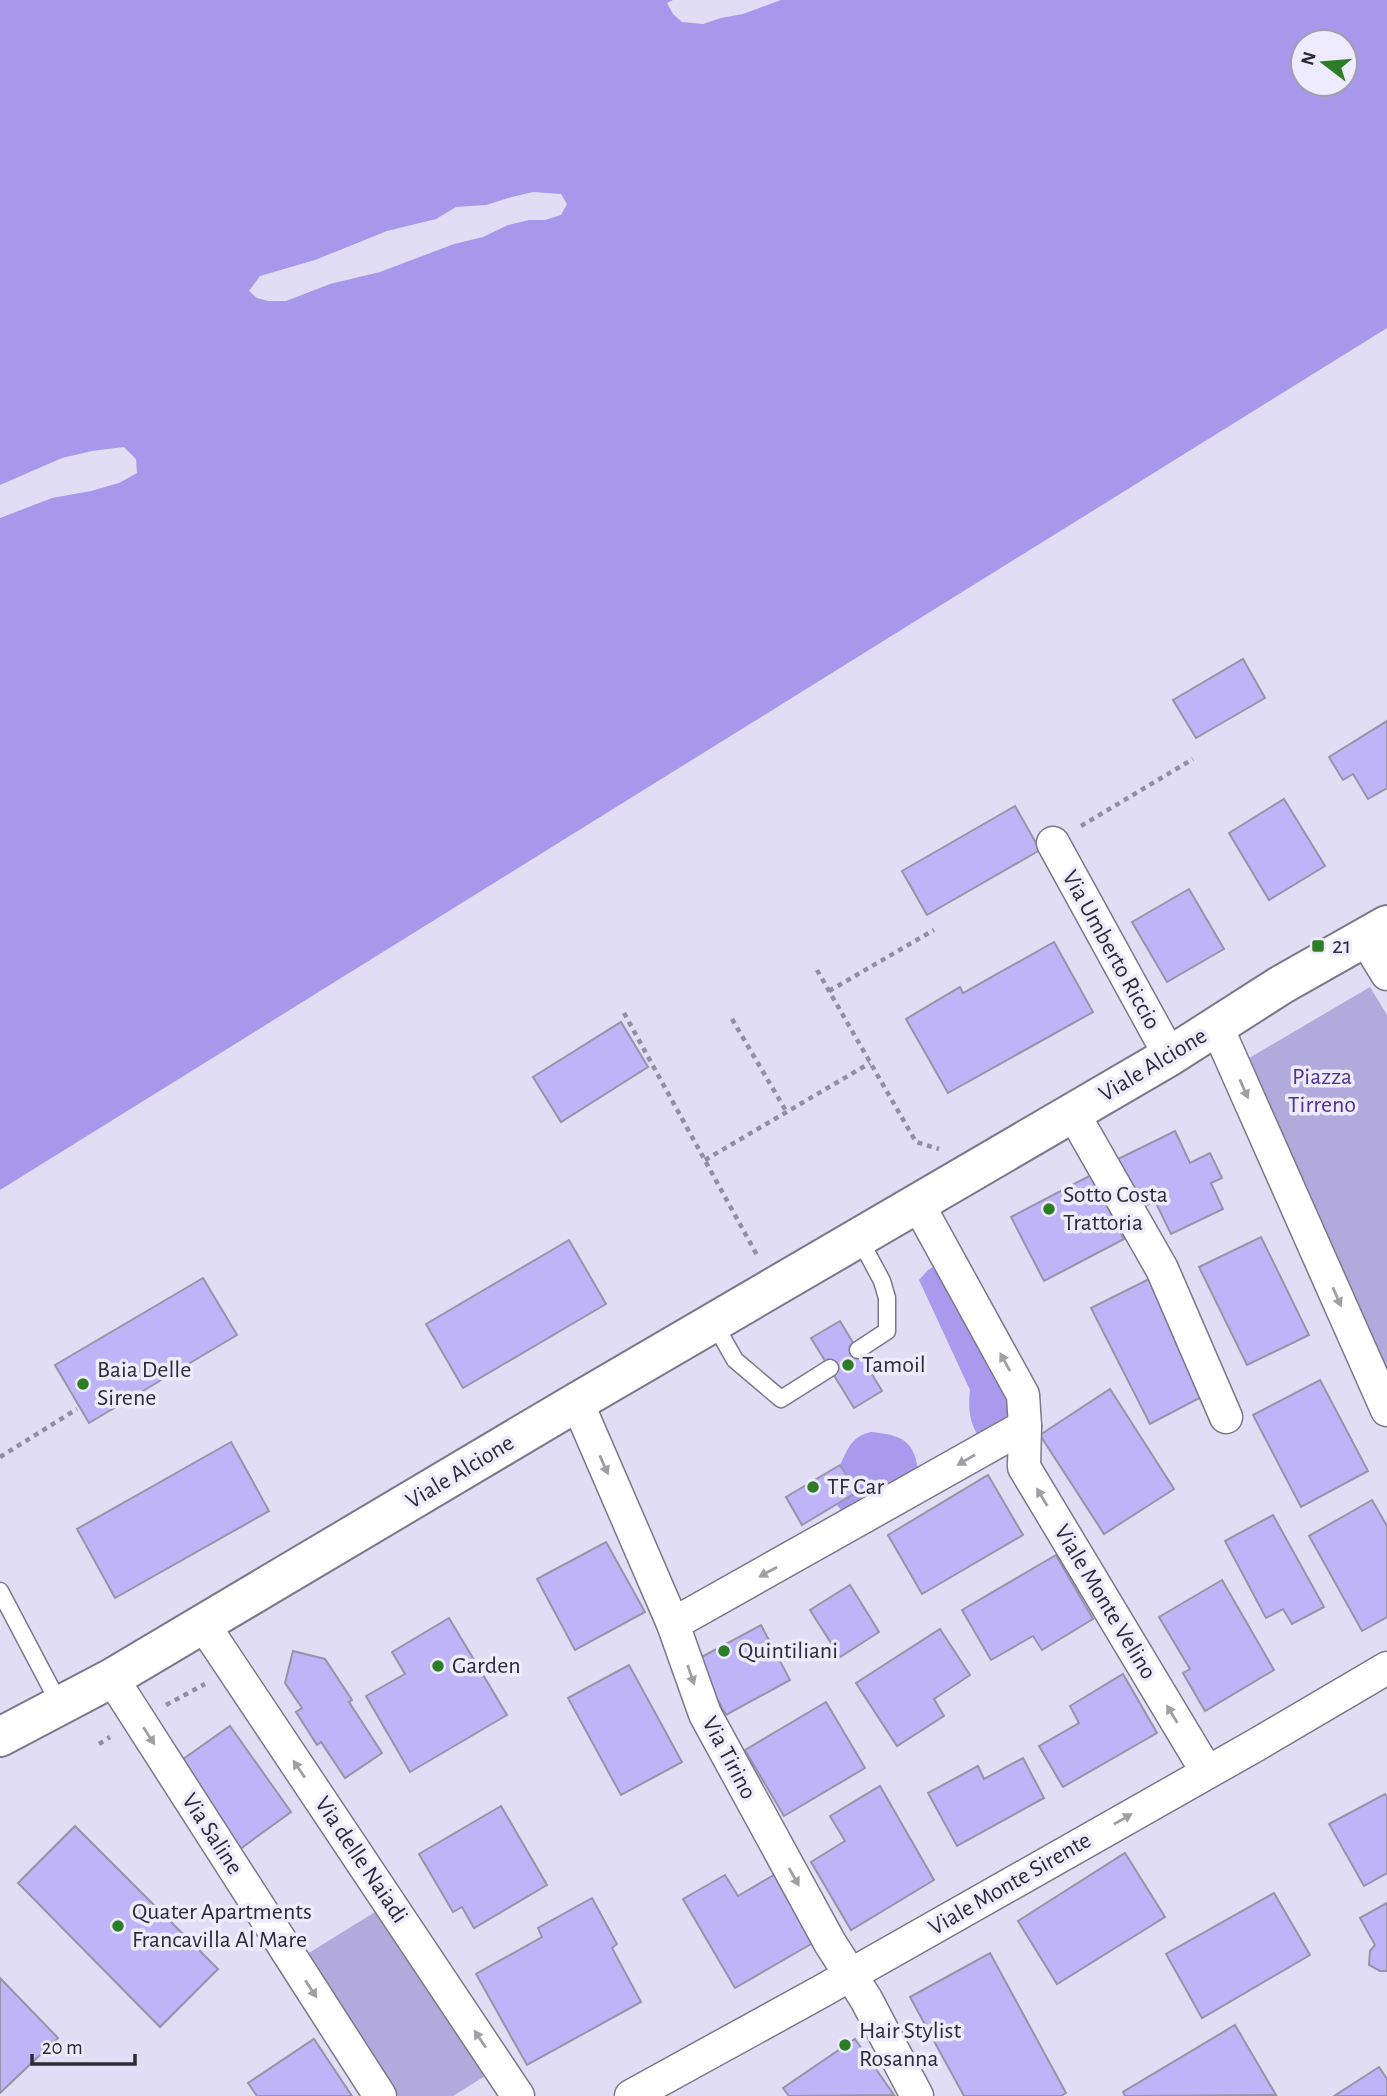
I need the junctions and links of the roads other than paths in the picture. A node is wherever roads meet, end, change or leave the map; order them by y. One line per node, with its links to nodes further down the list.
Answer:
1 (1053, 843): 5 (street, Via Umberto Riccio)
2 (1376, 931): 3 (street); 4 (street, Viale Alcione)
3 (1387, 974)
4 (1217, 1027): 5 (street, Viale Alcione); 13 (street, one-way to 13)
5 (1170, 1056): 6 (street, Viale Alcione)
6 (1073, 1113): 7 (street, Viale Alcione); 14 (street)
7 (918, 1203): 8 (street, Viale Alcione); 15 (street, one-way to 7)
8 (859, 1238): 9 (street, Viale Alcione); 10 (lane)
9 (714, 1322): 11 (lane); 12 (street, Viale Alcione)
10 (858, 1350)
11 (830, 1368)
12 (577, 1402): 17 (street, Viale Alcione); 18 (street, Via Tirino, one-way to 18)
13 (1387, 1410)
14 (1226, 1417)
15 (1025, 1426): 18 (street, one-way to 18); 23 (street, Viale Monte Velino, one-way to 15)
16 (0, 1591): 21 (lane)
17 (203, 1624): 20 (street, Viale Alcione); 26 (street, Via delle Naiadi, one-way to 17)
18 (673, 1624): 24 (street, Via Tirino, one-way to 24)
19 (1387, 1668): 23 (street, Viale Monte Sirente)
20 (112, 1678): 21 (street, Viale Alcione); 25 (street, Via Saline, one-way to 25)
21 (60, 1705): 22 (street, Viale Alcione)
22 (0, 1737)
23 (1207, 1772): 24 (street, Viale Monte Sirente, one-way to 23)
24 (850, 1974): 27 (street, Viale Monte Sirente); 28 (street, Via Tirino)
25 (380, 2096)
26 (519, 2096)
27 (631, 2096)
28 (917, 2096)

